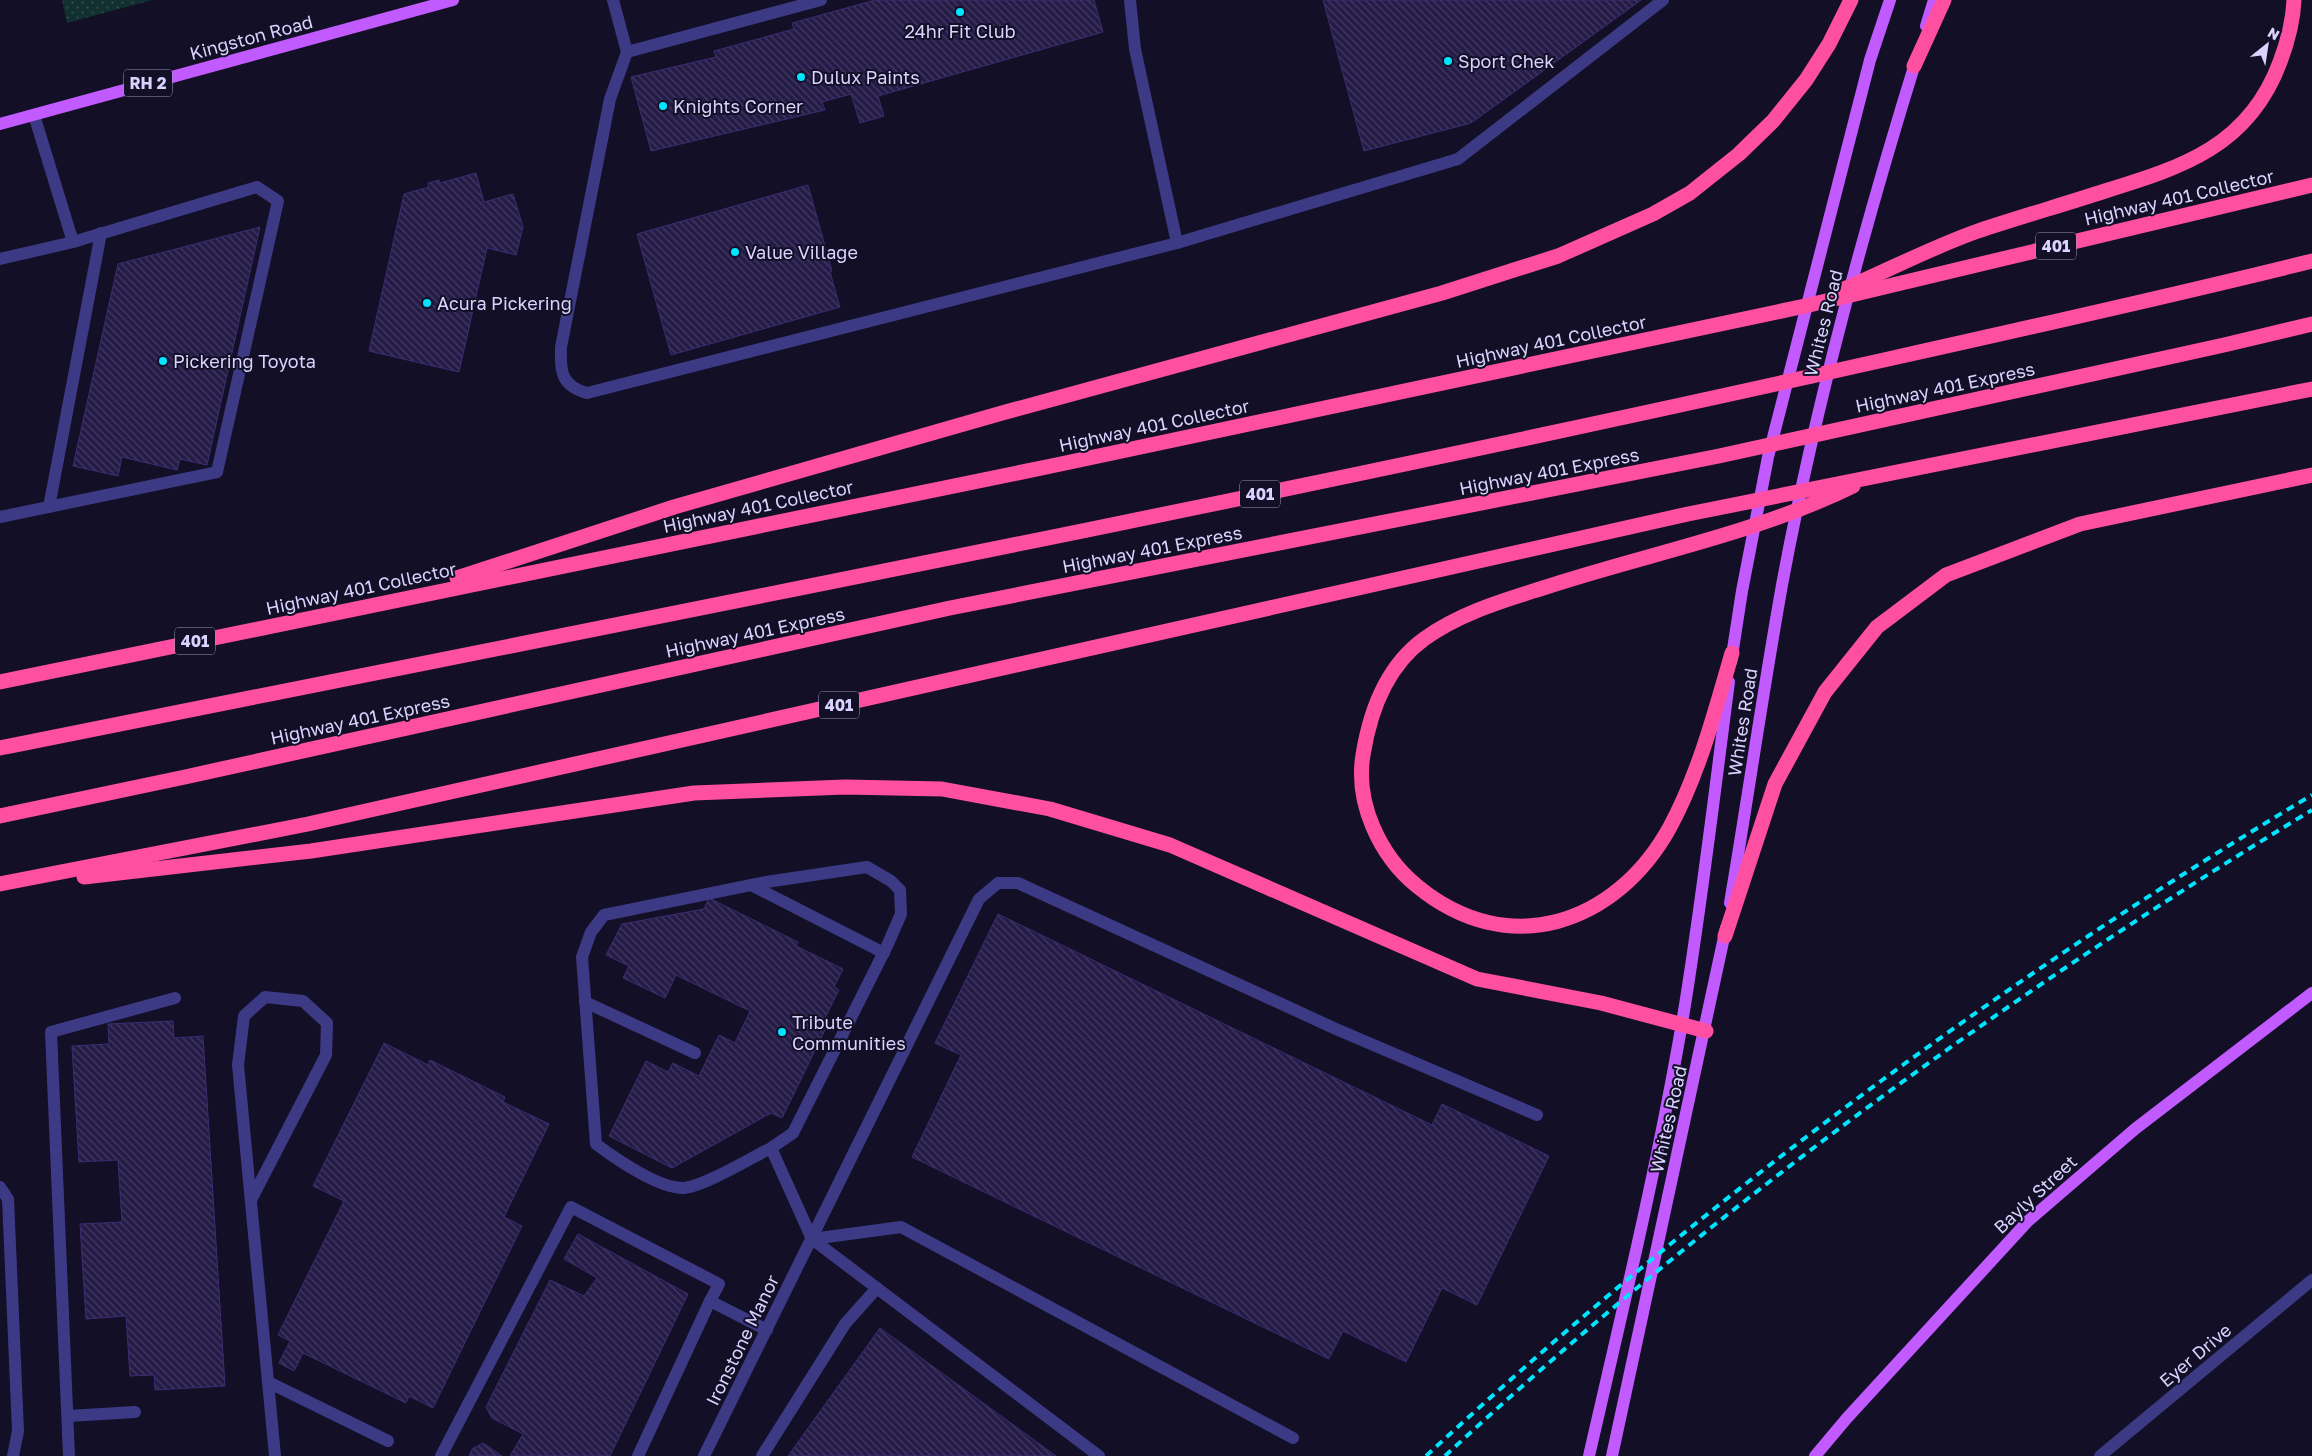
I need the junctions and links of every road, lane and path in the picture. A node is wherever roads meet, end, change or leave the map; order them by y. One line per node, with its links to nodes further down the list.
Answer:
1 (452, 0): 13 (main road, Kingston Road / RH 2)
2 (612, 0): 11 (street)
3 (821, 0): 11 (street)
4 (1130, 0): 18 (street)
5 (1663, 0): 18 (street)
6 (1851, 0): 30 (highway)
7 (1890, 0): 31 (main road, Whites Road)
8 (1934, 0): 12 (main road, Whites Road)
9 (1944, 0): 12 (highway)
10 (2294, 0): 21 (highway)
11 (627, 52): 18 (street)
12 (1914, 66): 37 (main road, Whites Road)
13 (34, 115): 14 (main road, Kingston Road / RH 2); 17 (street)
14 (0, 124)
15 (2312, 185): 21 (highway, Highway 401 Collector / 401)
16 (101, 233): 17 (street); 28 (street); 28 (street)
17 (73, 242): 19 (street)
18 (1177, 242)
19 (0, 259)
20 (2312, 261): 33 (highway, Highway 401 Express / 401)
21 (1805, 306): 30 (highway, Highway 401 Collector / 401)
22 (2312, 324): 24 (highway, Highway 401 Express)
23 (2312, 330): 24 (highway)
24 (2224, 345): 34 (highway, Highway 401 Express)
25 (2312, 388): 27 (highway, 401)
26 (2312, 475): 37 (highway)
27 (1874, 476): 31 (highway); 36 (highway, 401)
28 (48, 507): 29 (street)
29 (0, 517)
30 (390, 600): 32 (highway, Highway 401 Collector / 401)
31 (1732, 653): 42 (main road, Whites Road)
32 (0, 682)
33 (0, 748)
34 (0, 816)
35 (751, 884): 38 (street); 38 (street); 41 (street)
36 (0, 886): 42 (highway)
37 (1725, 936): 43 (main road, Whites Road)
38 (884, 953): 46 (street)
39 (2312, 993): 69 (main road, Bayly Street)
40 (175, 998): 56 (street)
41 (585, 1002): 44 (street); 46 (street)
42 (1682, 1024): 43 (highway); 59 (main road, Whites Road)
43 (1706, 1031): 68 (main road, Whites Road)
44 (695, 1053)
45 (1537, 1115): 49 (street, Ironstone Manor)
46 (771, 1148): 49 (street)
47 (0, 1187): 60 (street)
48 (251, 1200): 48 (street); 54 (street)
49 (812, 1239): 51 (street); 53 (street, Ironstone Manor); 57 (street)
50 (2312, 1280): 70 (street, Eyer Drive)
51 (877, 1288): 66 (street); 67 (street)
52 (710, 1301): 53 (street); 63 (street); 64 (street)
53 (767, 1330): 65 (street, Ironstone Manor)
54 (268, 1382): 58 (street); 62 (street)
55 (135, 1412): 56 (street)
56 (68, 1416): 61 (street)
57 (1293, 1438)
58 (388, 1441)
59 (1590, 1451)
60 (14, 1456)
61 (69, 1456)
62 (275, 1456)
63 (441, 1456)
64 (638, 1456)
65 (704, 1456)
66 (762, 1456)
67 (1099, 1456)
68 (1612, 1456)
69 (1816, 1456)
70 (2100, 1456)

